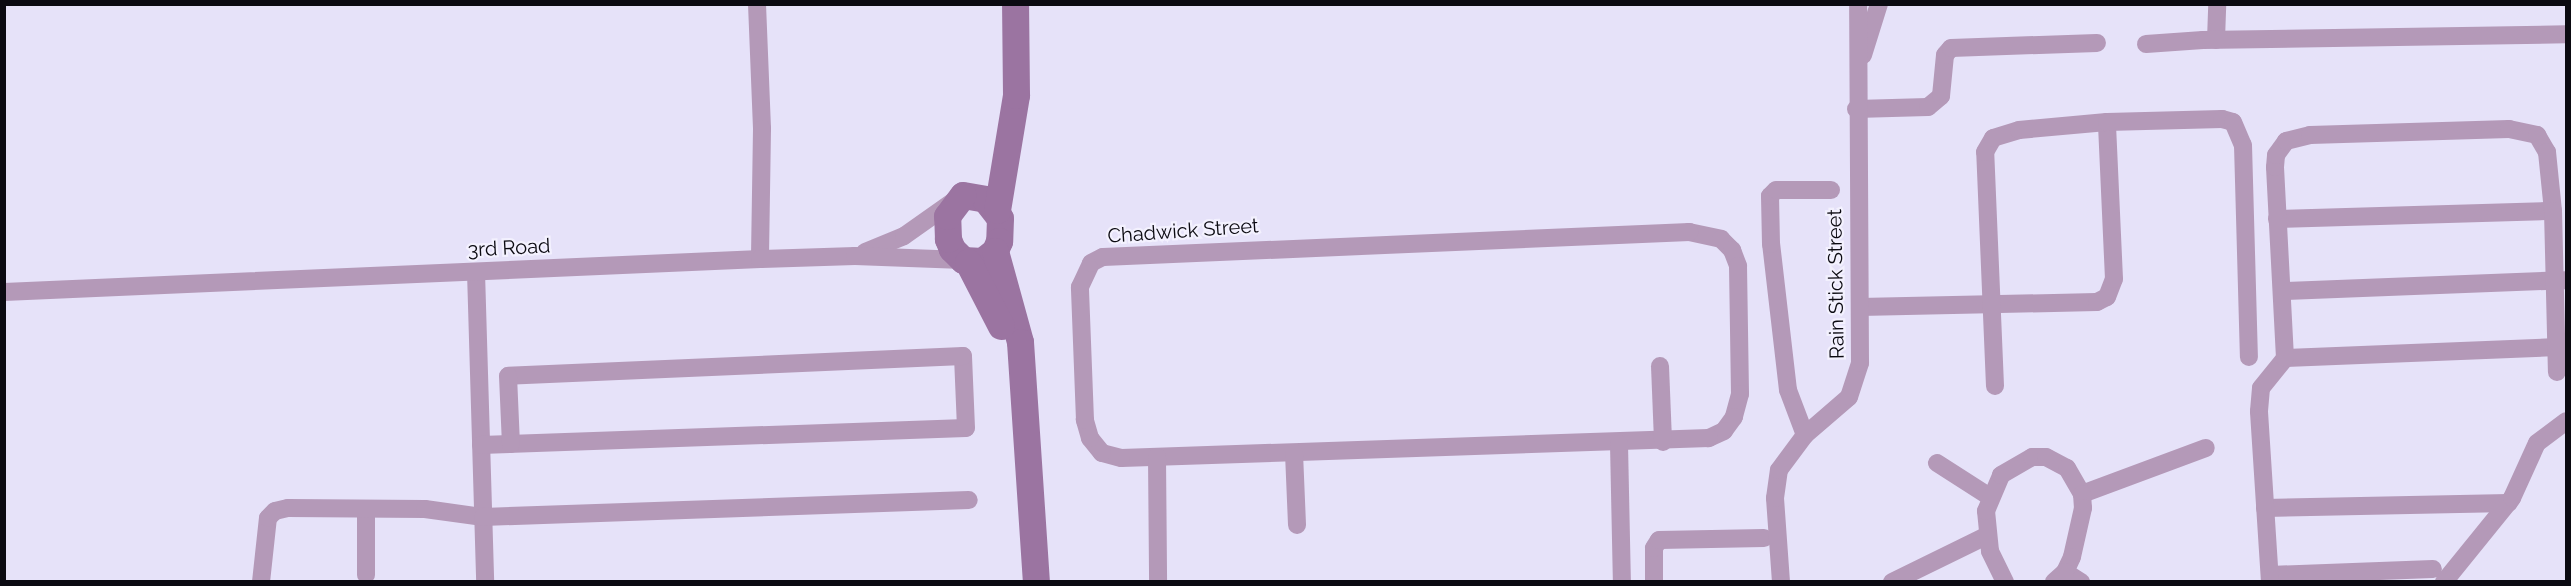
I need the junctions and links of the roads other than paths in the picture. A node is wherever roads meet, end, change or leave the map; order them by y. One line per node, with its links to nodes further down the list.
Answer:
1 (757, 4): 21 (street)
2 (1015, 4): 13 (street)
3 (1858, 4): 10 (street, Rain Stick Street)
4 (1879, 4): 10 (street, Rain Stick Street)
5 (2217, 4): 7 (street)
6 (2566, 34): 7 (street)
7 (2216, 39): 9 (street)
8 (2097, 43): 11 (street)
9 (2146, 44)
10 (1859, 62): 11 (street, Rain Stick Street)
11 (1856, 109): 28 (street, Rain Stick Street)
12 (2107, 122): 27 (street); 27 (street); 30 (street)
13 (1009, 152): 15 (street); 16 (street)
14 (1831, 190): 37 (street)
15 (963, 196): 16 (street); 20 (street); 22 (street)
16 (997, 210): 19 (street)
17 (2553, 211): 18 (street); 18 (street); 24 (street)
18 (2277, 219): 25 (street)
19 (995, 251): 22 (street); 34 (street)
20 (855, 256): 21 (street, 3rd Road); 22 (street, 3rd Road)
21 (760, 259): 23 (street, 3rd Road)
22 (965, 261): 34 (street)
23 (476, 272): 26 (street, 3rd Road); 41 (street)
24 (2561, 280): 25 (street); 29 (street)
25 (2283, 291): 31 (street)
26 (4, 292)
27 (1993, 306): 28 (street); 35 (street)
28 (1860, 307): 37 (street, Rain Stick Street)
29 (2557, 347): 31 (street); 33 (street)
30 (2248, 357)
31 (2286, 357): 50 (street)
32 (1660, 366): 38 (street)
33 (2557, 372)
34 (1022, 383): 62 (street)
35 (1995, 386)
36 (2564, 428): 49 (street)
37 (1805, 435): 66 (street, Rain Stick Street)
38 (1663, 442): 40 (street, Chadwick Street); 44 (street, Chadwick Street)
39 (511, 444): 39 (street); 41 (street)
40 (1619, 444): 43 (street, Chadwick Street); 64 (street)
41 (481, 445): 52 (street)
42 (2206, 448): 46 (street)
43 (1294, 453): 44 (street, Chadwick Street); 53 (street)
44 (1157, 457): 63 (street)
45 (1937, 463): 47 (street)
46 (2082, 494): 47 (street); 58 (street)
47 (1990, 496): 54 (street)
48 (969, 500): 52 (street)
49 (2509, 502): 50 (street); 57 (street)
50 (2265, 508): 59 (street)
51 (366, 509): 52 (street); 56 (street); 60 (street)
52 (483, 517): 61 (street)
53 (1298, 525)
54 (1986, 536): 67 (street); 68 (street)
55 (1764, 538): 65 (street)
56 (366, 575)
57 (2439, 575): 59 (street)
58 (2059, 577): 69 (street)
59 (2270, 578)
60 (261, 582)
61 (484, 582)
62 (1036, 582)
63 (1158, 582)
64 (1622, 582)
65 (1654, 582)
66 (1780, 582)
67 (1892, 582)
68 (2006, 582)
69 (2081, 582)

